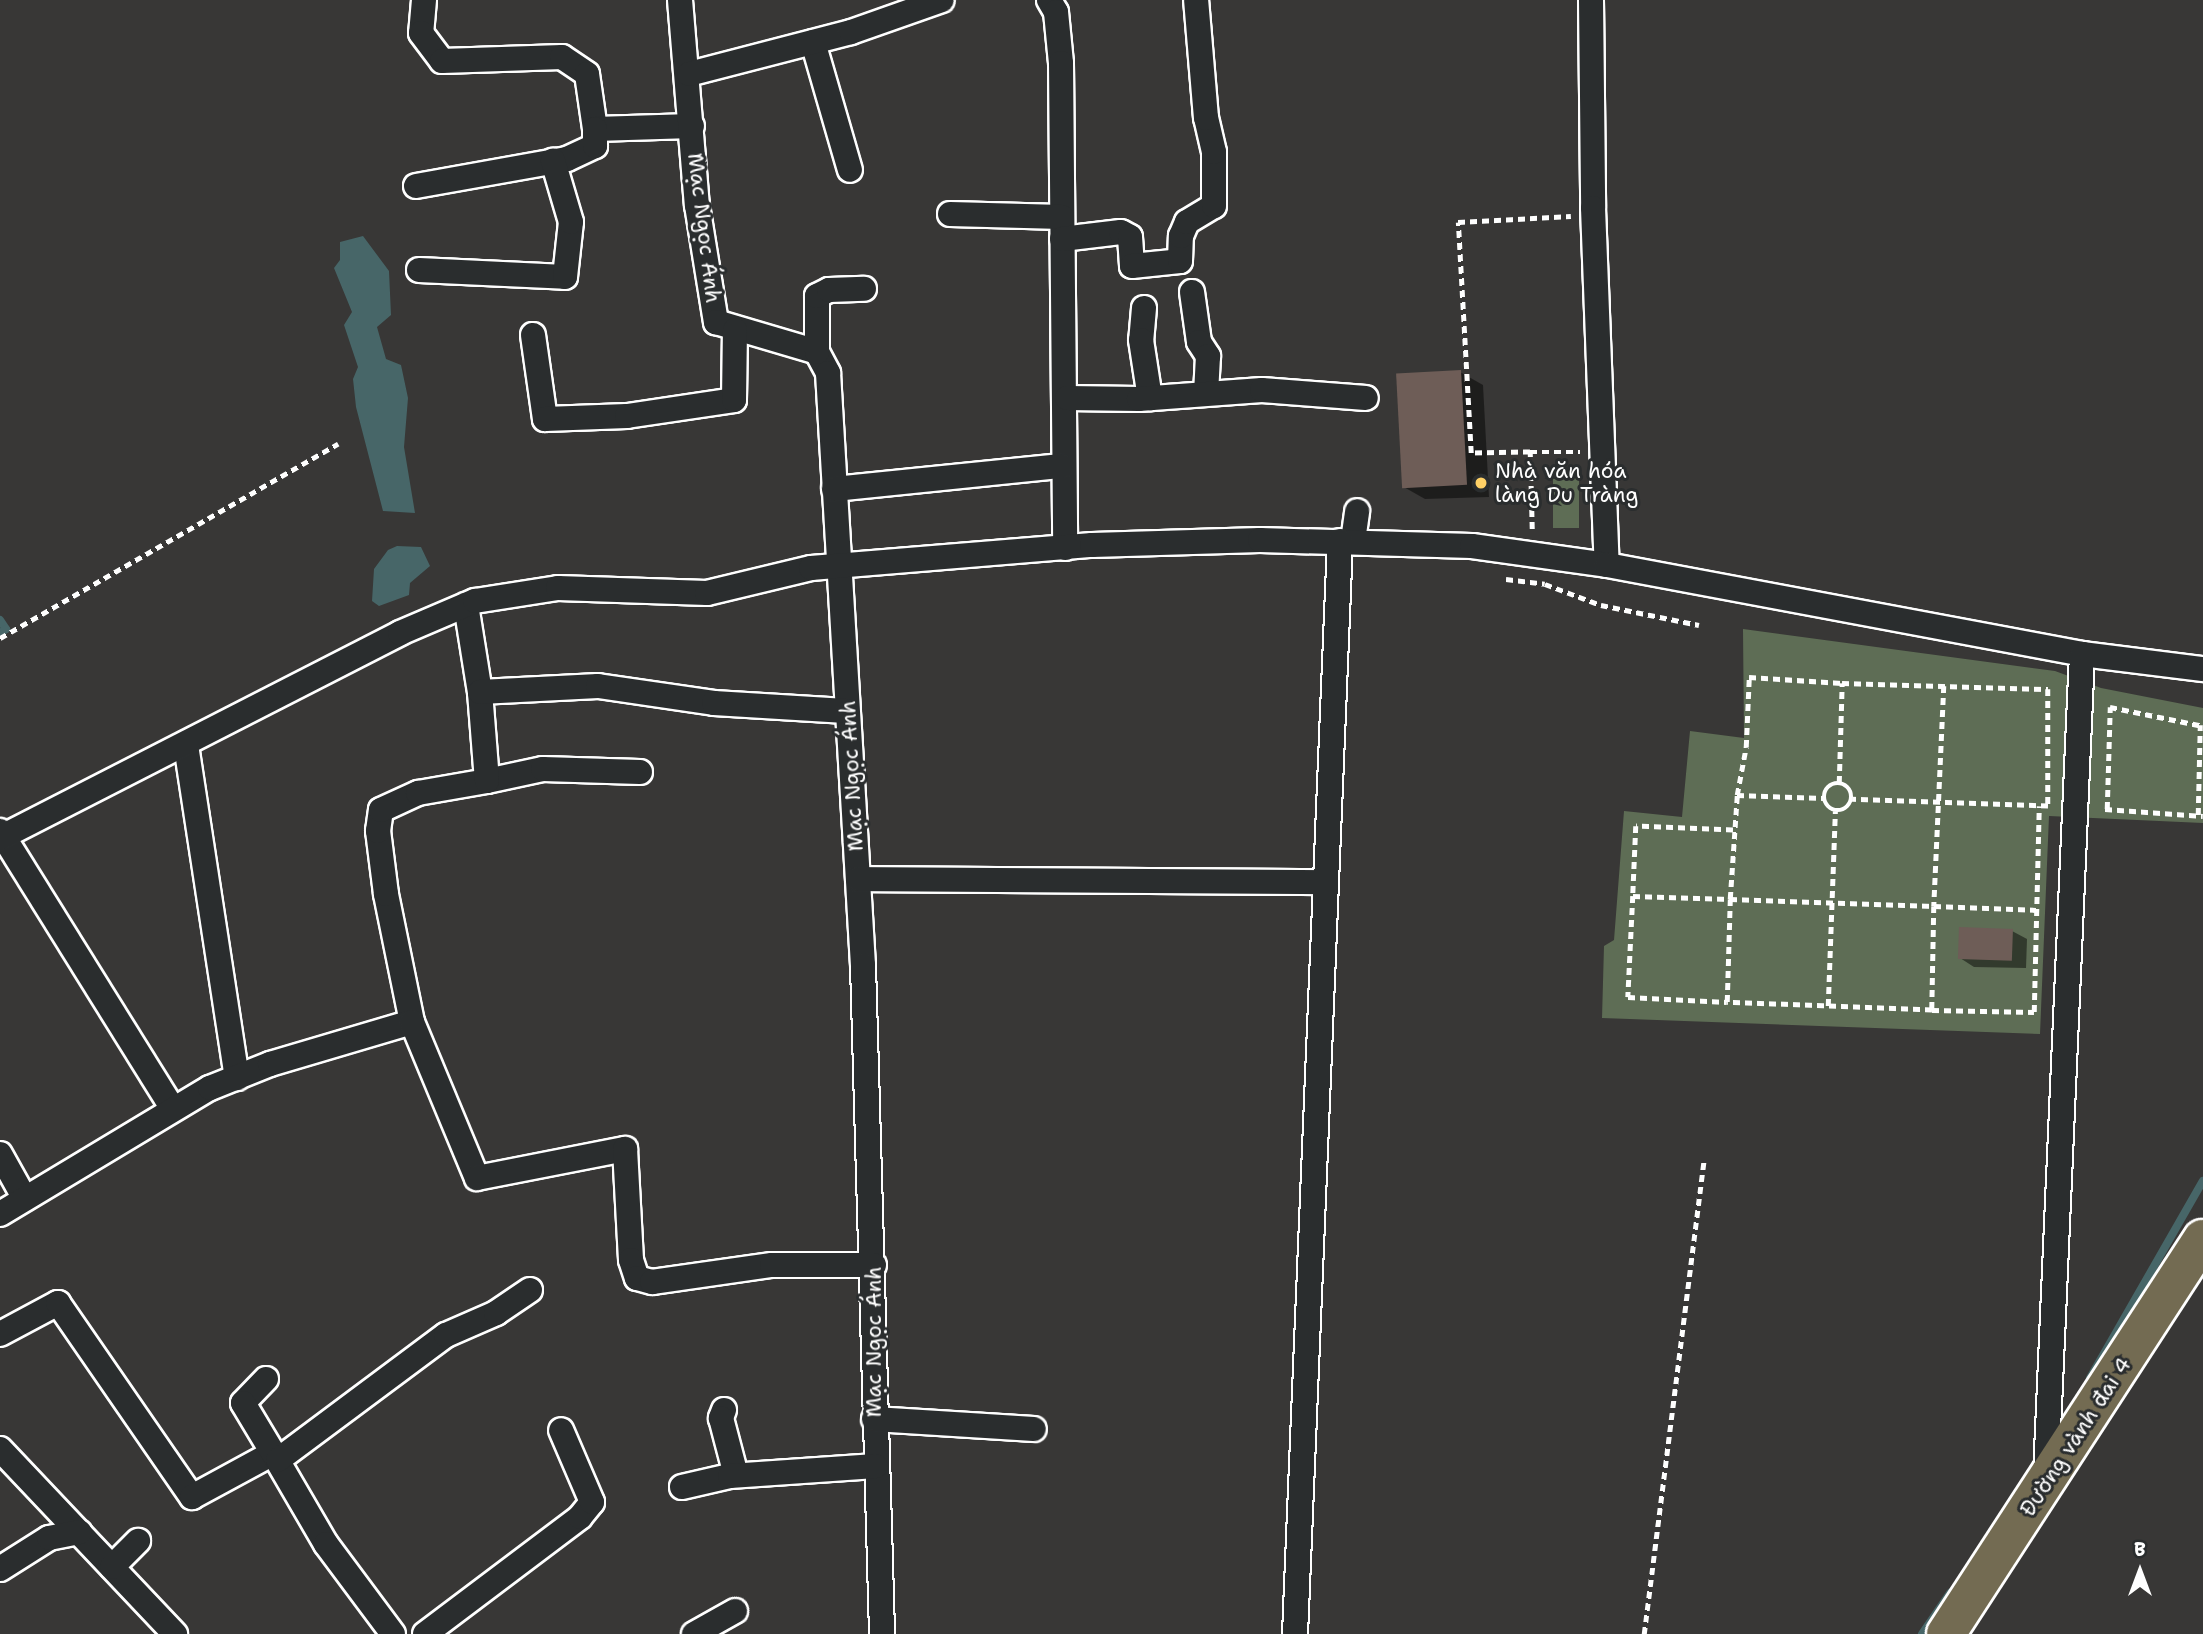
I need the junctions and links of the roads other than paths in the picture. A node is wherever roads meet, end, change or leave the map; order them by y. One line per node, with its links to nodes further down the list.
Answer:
1 (424, 0): 10 (street)
2 (680, 0): 8 (street, Mạc Ngọc Ánh)
3 (942, 0): 7 (street)
4 (1049, 0): 15 (street)
5 (1196, 0): 15 (street)
6 (1591, 0): 32 (street)
7 (813, 42): 8 (street); 12 (street)
8 (689, 74): 9 (street, Mạc Ngọc Ánh)
9 (692, 126): 10 (street); 20 (street, Mạc Ngọc Ánh)
10 (595, 129): 11 (street)
11 (553, 161): 13 (street); 16 (street)
12 (850, 170)
13 (415, 186)
14 (950, 214): 15 (street)
15 (1062, 228): 24 (street)
16 (419, 270)
17 (864, 289): 22 (street)
18 (1192, 292): 23 (street)
19 (1144, 308): 25 (street)
20 (735, 330): 21 (street); 22 (street, Mạc Ngọc Ánh)
21 (533, 335)
22 (817, 352): 28 (street, Mạc Ngọc Ánh)
23 (1206, 392): 25 (street); 26 (street)
24 (1067, 398): 25 (street); 27 (street)
25 (1150, 398)
26 (1366, 398)
27 (1062, 466): 28 (street); 31 (street)
28 (834, 489): 33 (street, Mạc Ngọc Ánh)
29 (1357, 511): 30 (street)
30 (1346, 541): 31 (street); 32 (street); 44 (street)
31 (1065, 548): 33 (street)
32 (1607, 565): 35 (street)
33 (838, 566): 34 (street); 38 (street, Mạc Ngọc Ánh)
34 (466, 605): 37 (street); 39 (street)
35 (2082, 654): 36 (street); 64 (street)
36 (2203, 668)
37 (481, 692): 38 (street); 41 (street)
38 (846, 711): 43 (street, Mạc Ngọc Ánh)
39 (186, 745): 42 (street); 46 (street)
40 (640, 772): 41 (street)
41 (487, 781): 45 (street)
42 (1, 835): 47 (street)
43 (858, 879): 44 (street); 52 (street, Mạc Ngọc Ánh)
44 (1326, 882): 76 (street)
45 (412, 1022): 46 (street); 52 (street)
46 (237, 1077): 47 (street)
47 (173, 1109): 49 (street)
48 (0, 1154): 49 (street)
49 (24, 1199): 50 (street)
50 (0, 1214)
51 (2203, 1239): 64 (main road, Đường vành đai 4)
52 (874, 1265): 57 (street, Mạc Ngọc Ánh)
53 (530, 1290): 61 (street)
54 (0, 1334): 61 (street)
55 (266, 1379): 61 (street)
56 (724, 1410): 63 (street)
57 (874, 1419): 58 (street); 62 (street, Mạc Ngọc Ánh)
58 (1034, 1429)
59 (561, 1430): 73 (street)
60 (0, 1449): 66 (street)
61 (276, 1457): 72 (street)
62 (876, 1466): 63 (street); 75 (street, Mạc Ngọc Ánh)
63 (736, 1475): 65 (street)
64 (2045, 1486): 77 (main road, Đường vành đai 4)
65 (682, 1487)
66 (79, 1532): 68 (street); 69 (street)
67 (138, 1541): 68 (street)
68 (112, 1567): 71 (street)
69 (0, 1569)
70 (734, 1611): 74 (street)
71 (175, 1634)
72 (393, 1634)
73 (425, 1634)
74 (694, 1634)
75 (882, 1634)
76 (1295, 1634)
77 (1946, 1634)

